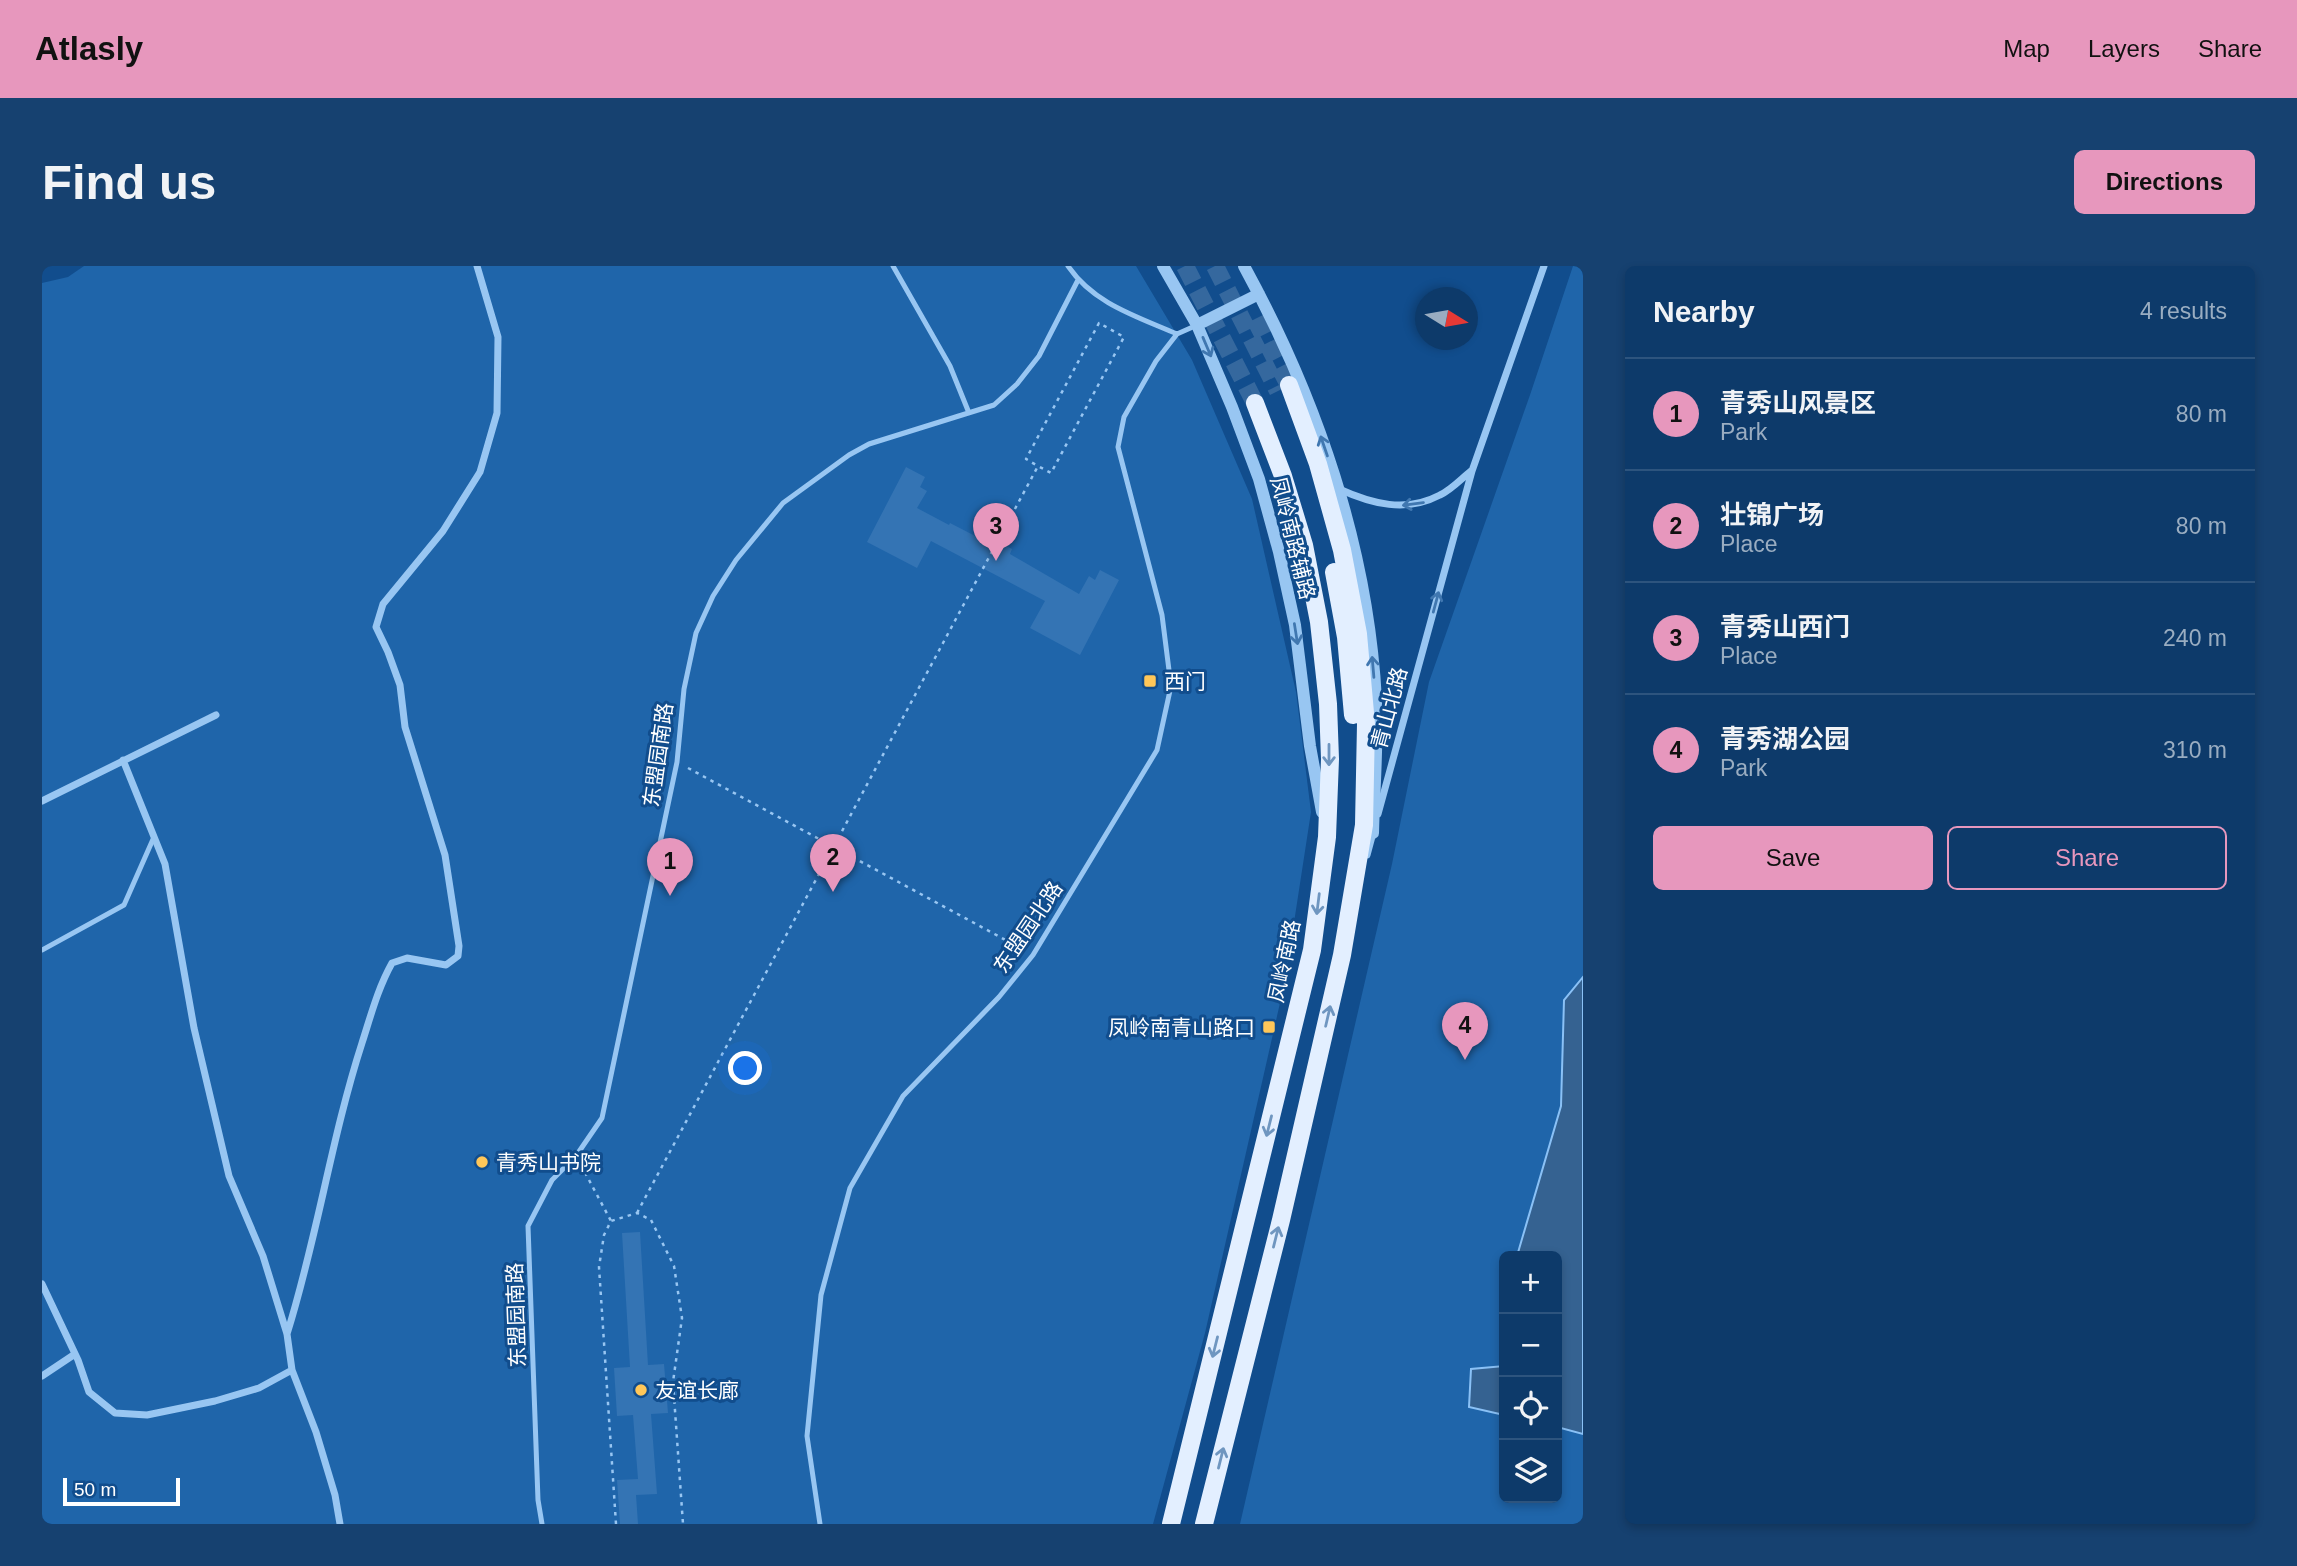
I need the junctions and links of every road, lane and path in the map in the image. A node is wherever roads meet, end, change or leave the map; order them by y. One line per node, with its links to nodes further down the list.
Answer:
1 (477, 266): 32 (street)
2 (893, 266): 13 (lane)
3 (1068, 266): 7 (lane)
4 (1163, 266): 9 (street, 凤岭南路辅路)
5 (1244, 266): 8 (street)
6 (1544, 266): 15 (street, 青山北路)
7 (1077, 280): 10 (lane); 13 (lane, 东盟园南路)
8 (1259, 294): 9 (street); 16 (street, one-way to 8)
9 (1197, 325): 10 (lane); 22 (street, 凤岭南路辅路, one-way to 22)
10 (1177, 334): 26 (lane, 东盟园北路)
11 (1283, 388): 27 (main road)
12 (1255, 403): 22 (main road, 凤岭南路, one-way to 22)
13 (969, 413): 19 (lane, 东盟园南路)
14 (1038, 466): 14 (path); 24 (path)
15 (1472, 471): 16 (street, one-way to 16); 21 (street, 青山北路, one-way to 15)
16 (1339, 489): 21 (street, one-way to 16)
17 (216, 715): 18 (street)
18 (123, 760): 20 (street); 23 (street)
19 (677, 762): 24 (path); 28 (lane, 东盟园南路)
20 (42, 801)
21 (1373, 833): 27 (street, 青山北路)
22 (1326, 836): 41 (main road, 凤岭南路, one-way to 41)
23 (154, 837): 25 (lane); 32 (street)
24 (834, 847): 26 (path); 29 (path)
25 (42, 950)
26 (1033, 955): 40 (lane, 东盟园北路)
27 (1342, 956): 42 (main road, one-way to 27)
28 (576, 1156): 30 (path); 37 (lane, 东盟园南路)
29 (638, 1213): 30 (path); 39 (path)
30 (611, 1221): 38 (path)
31 (42, 1284): 33 (street)
32 (287, 1334): 34 (street)
33 (75, 1354): 34 (street); 35 (street)
34 (292, 1370): 36 (street)
35 (42, 1376)
36 (340, 1524)
37 (542, 1524)
38 (616, 1524)
39 (683, 1524)
40 (820, 1524)
41 (1171, 1524)
42 (1204, 1524)

